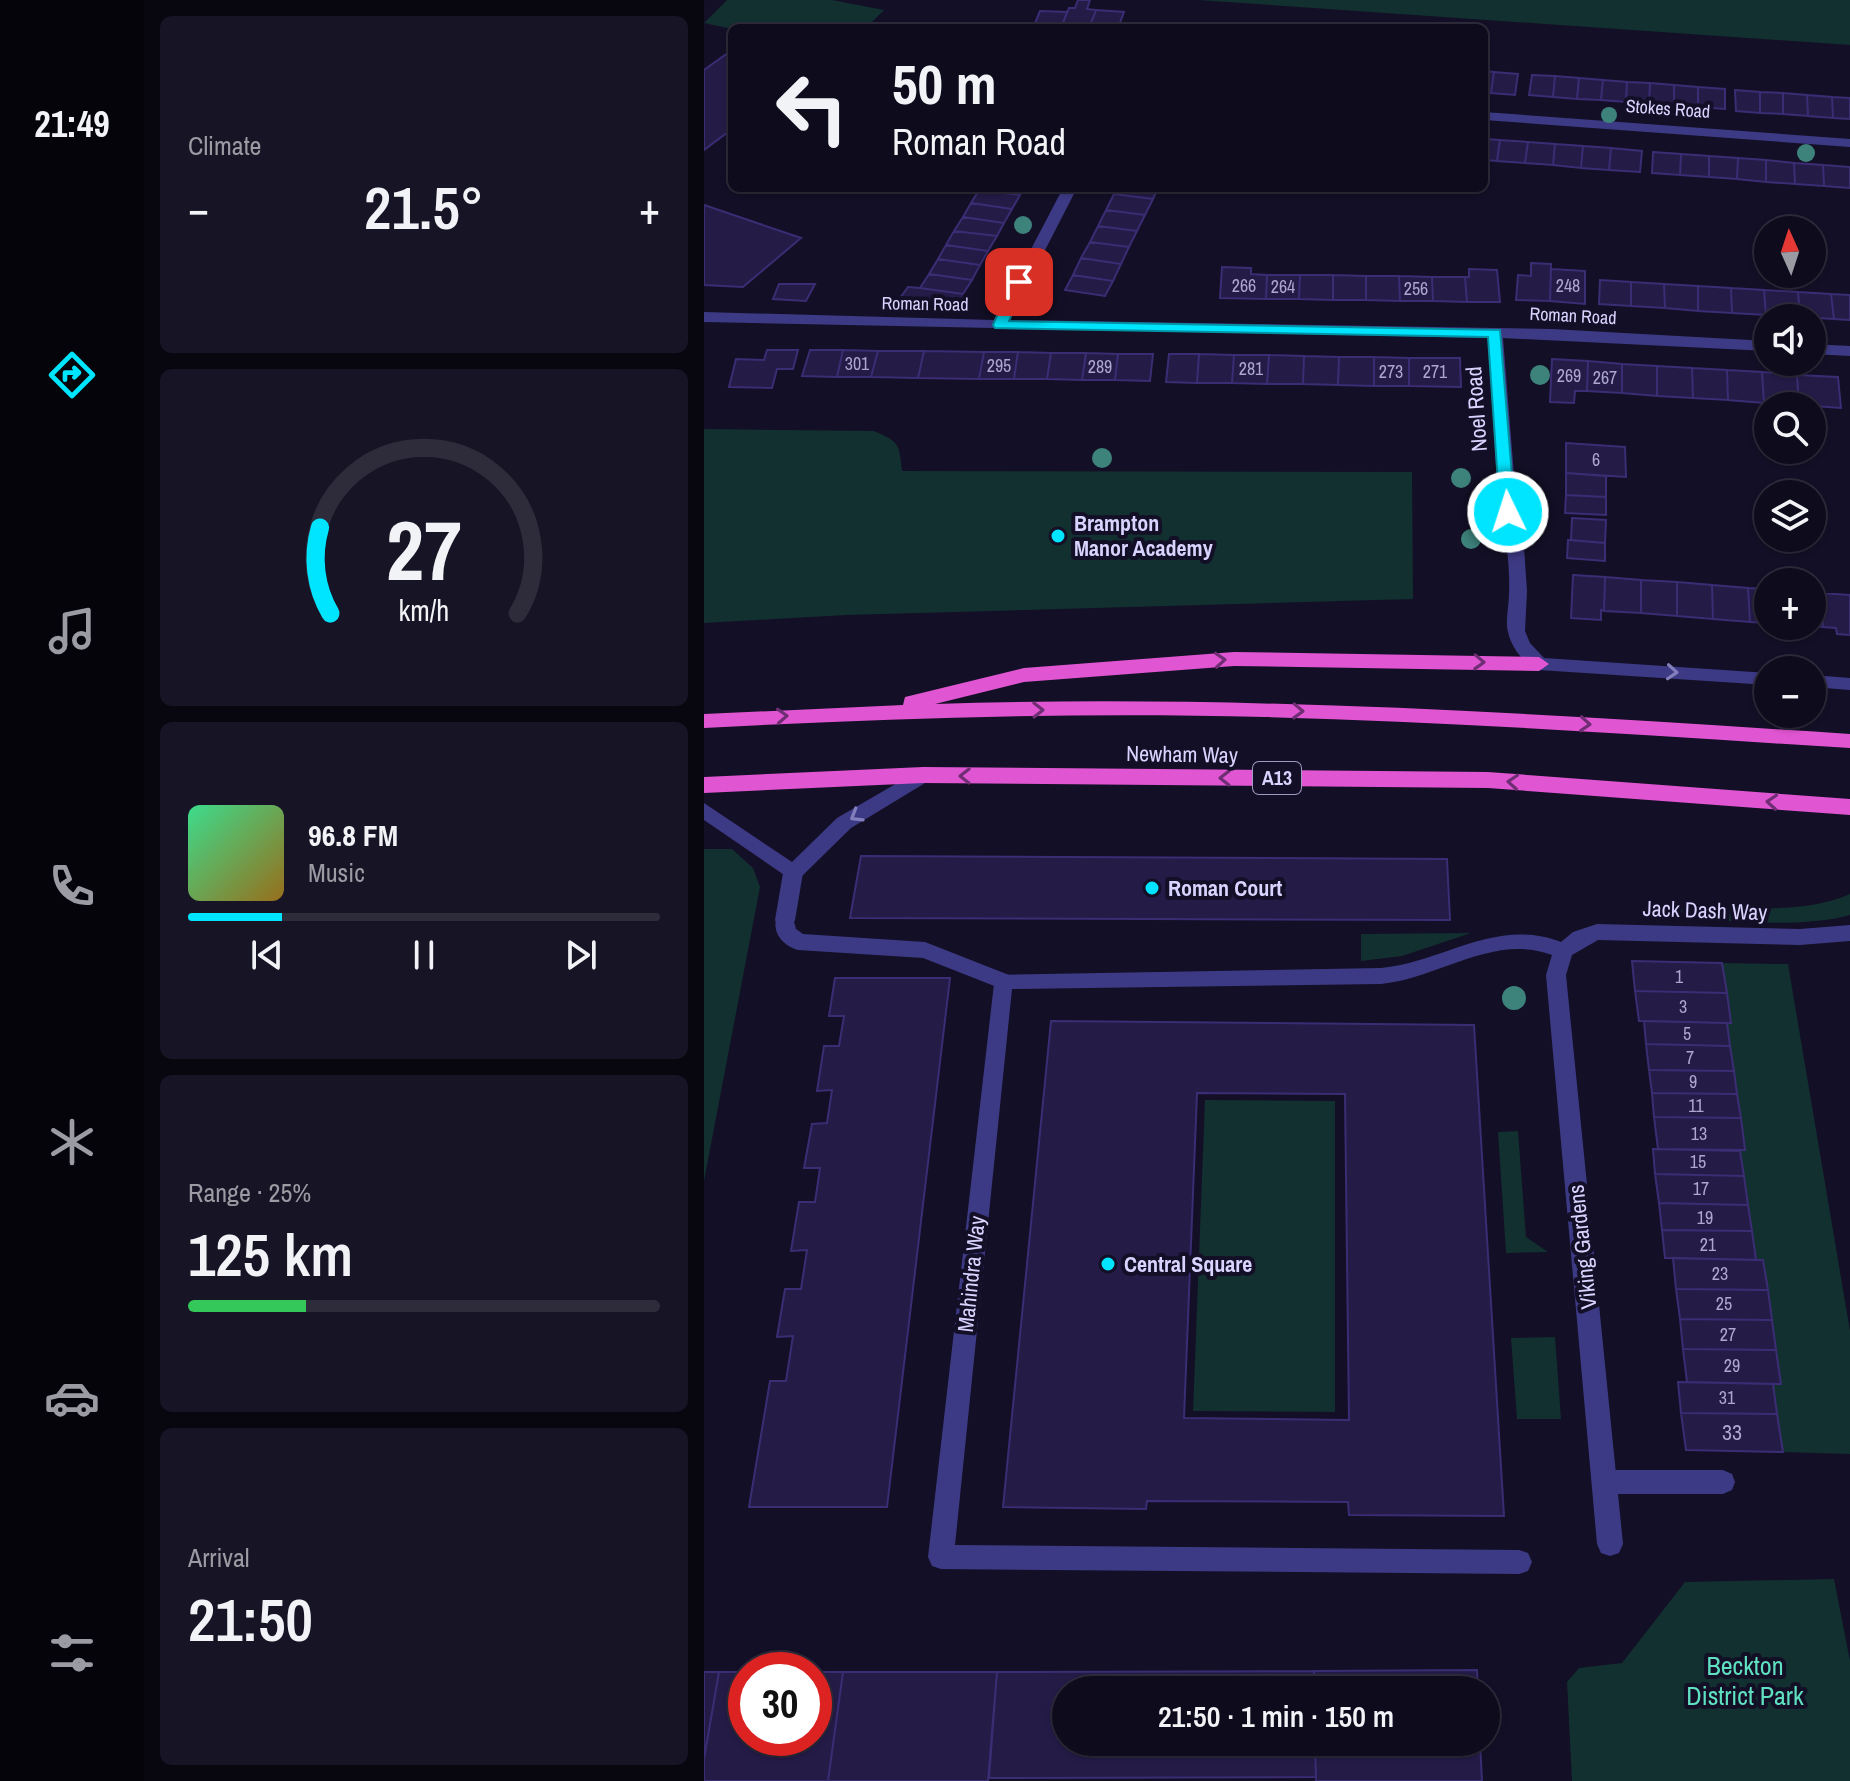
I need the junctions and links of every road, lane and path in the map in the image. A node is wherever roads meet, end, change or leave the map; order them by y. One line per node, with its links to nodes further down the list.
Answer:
1 (1488, 116): 2 (street, Stokes Road)
2 (1850, 143)
3 (1068, 192): 5 (street)
4 (704, 317): 5 (street, Roman Road)
5 (1000, 325): 6 (street, Roman Road)
6 (1495, 333): 7 (street, Roman Road); 10 (street, Noel Road)
7 (1754, 345)
8 (1826, 350): 9 (street)
9 (1850, 351)
10 (1539, 664): 11 (street, one-way to 11); 14 (highway, one-way to 10)
11 (1754, 678)
12 (1826, 682): 13 (street)
13 (1850, 684)
14 (876, 711): 15 (highway, Newham Way, one-way to 14); 16 (highway, Newham Way, one-way to 16)
15 (704, 721)
16 (1850, 741)
17 (923, 775): 18 (highway, Newham Way / A13); 19 (highway, Newham Way / A13, one-way to 17); 21 (street, one-way to 21)
18 (704, 785)
19 (1850, 807)
20 (704, 810): 21 (street)
21 (793, 873): 24 (street)
22 (1850, 933): 23 (street, Jack Dash Way)
23 (1563, 951): 24 (street); 25 (street, Viking Gardens)
24 (1002, 981): 28 (street, Mahindra Way)
25 (1605, 1482): 26 (street); 27 (street, Viking Gardens)
26 (1723, 1482)
27 (1610, 1544)
28 (1519, 1562)

